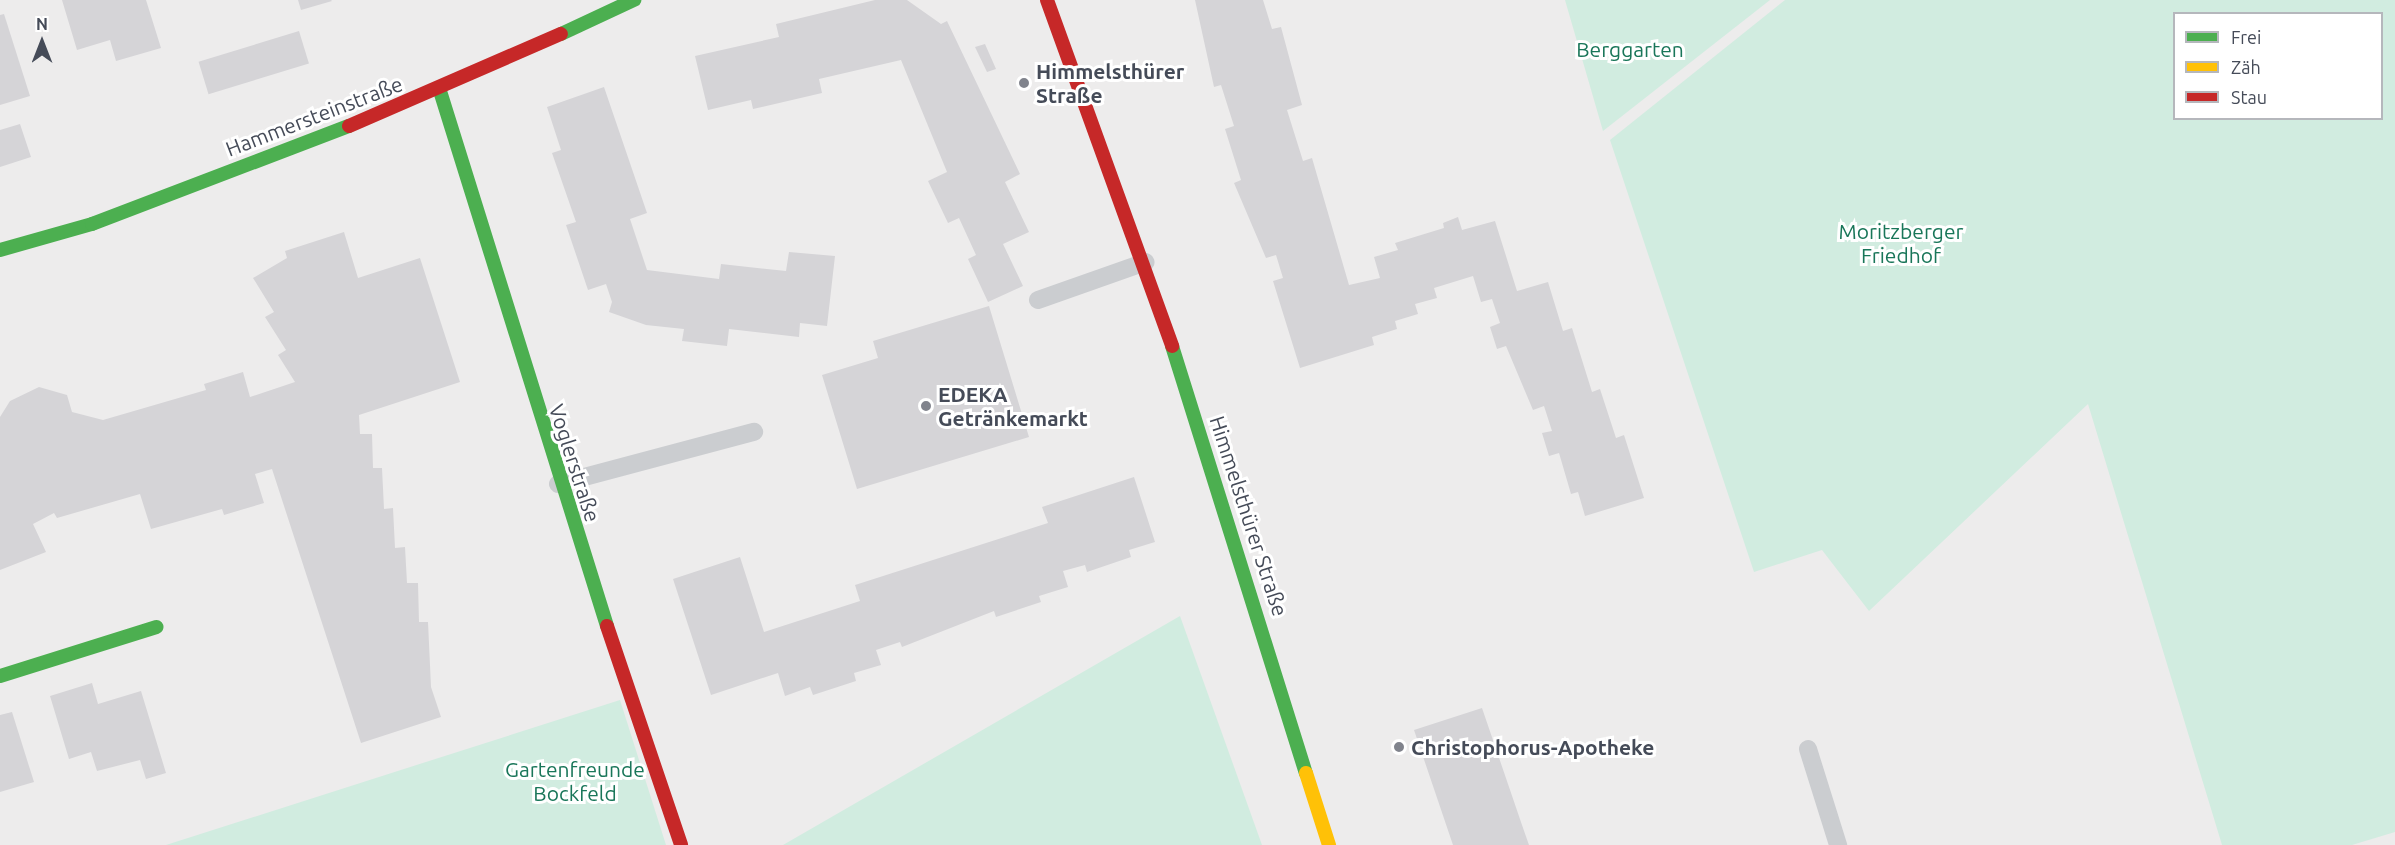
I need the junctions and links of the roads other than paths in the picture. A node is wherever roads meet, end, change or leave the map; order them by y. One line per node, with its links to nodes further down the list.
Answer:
1 (634, 0): 3 (street, Hammersteinstraße)
2 (1047, 0): 5 (street, Himmelsthürer Straße)
3 (440, 90): 4 (street, Hammersteinstraße); 8 (street, Voglerstraße)
4 (0, 250)
5 (1146, 262): 6 (lane); 13 (street, Himmelsthürer Straße)
6 (1038, 300)
7 (754, 432): 8 (lane)
8 (558, 484): 12 (street, Voglerstraße)
9 (156, 627): 10 (street)
10 (0, 675)
11 (1808, 749): 14 (lane)
12 (681, 845)
13 (1329, 845)
14 (1838, 845)

